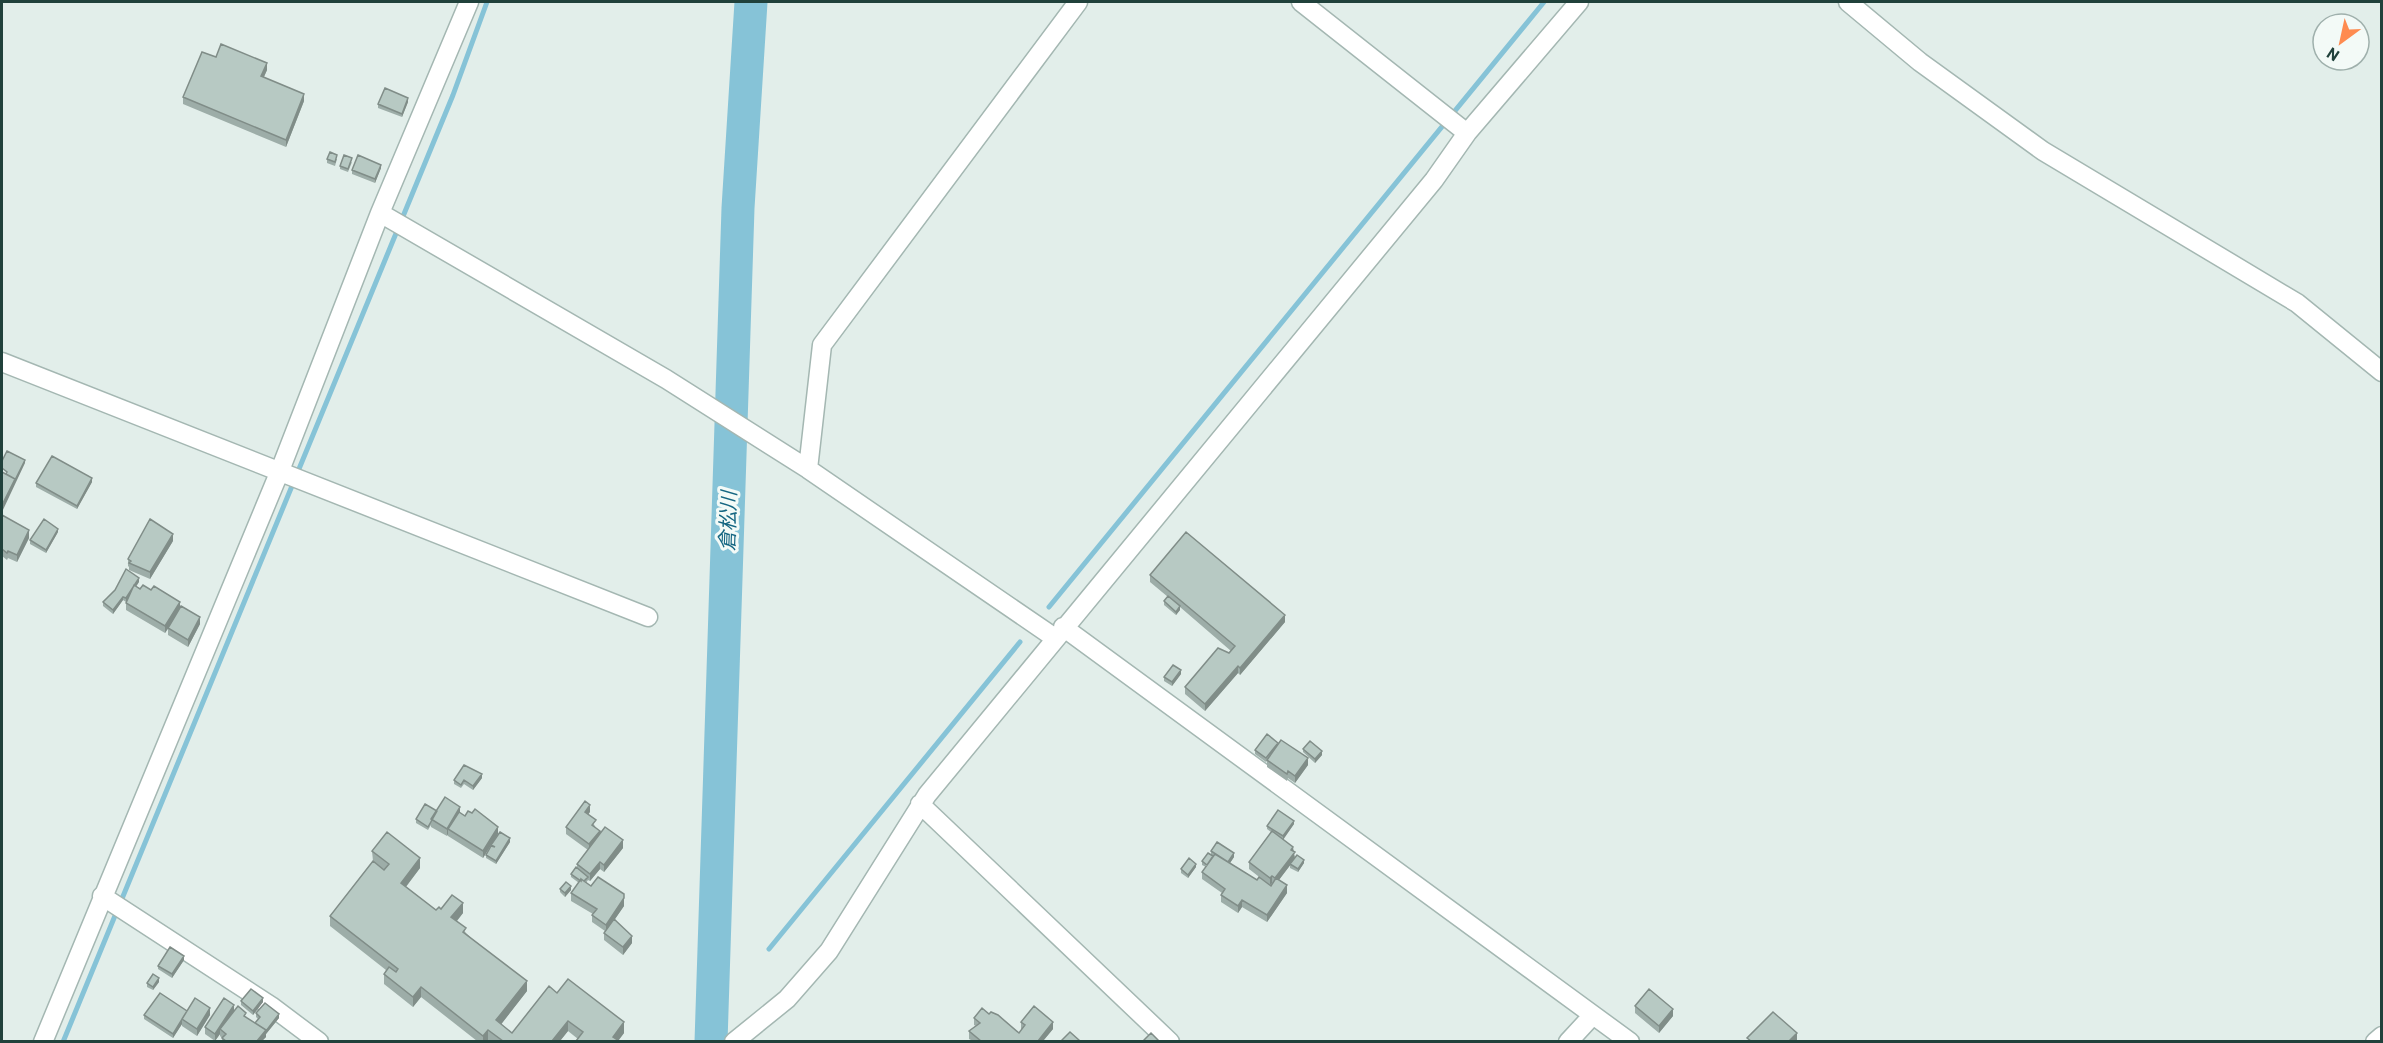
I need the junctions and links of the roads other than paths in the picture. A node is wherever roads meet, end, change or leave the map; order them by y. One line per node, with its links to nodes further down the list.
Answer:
1 (469, 2): 7 (street)
2 (1078, 2): 10 (street)
3 (1300, 2): 6 (street)
4 (1579, 2): 6 (street)
5 (1848, 2): 9 (street)
6 (1462, 130): 13 (street)
7 (385, 216): 10 (street); 11 (street)
8 (2, 362): 11 (street)
9 (2382, 372)
10 (808, 469): 13 (street)
11 (279, 473): 12 (street); 15 (street)
12 (648, 617)
13 (1059, 632): 14 (street); 16 (street)
14 (920, 804): 18 (street); 21 (street)
15 (102, 896): 19 (street); 20 (street)
16 (1593, 1015): 22 (street); 23 (street)
17 (2382, 1036): 24 (street)
18 (742, 1038)
19 (43, 1041)
20 (319, 1041)
21 (1170, 1041)
22 (1568, 1041)
23 (1630, 1041)
24 (2374, 1041)

